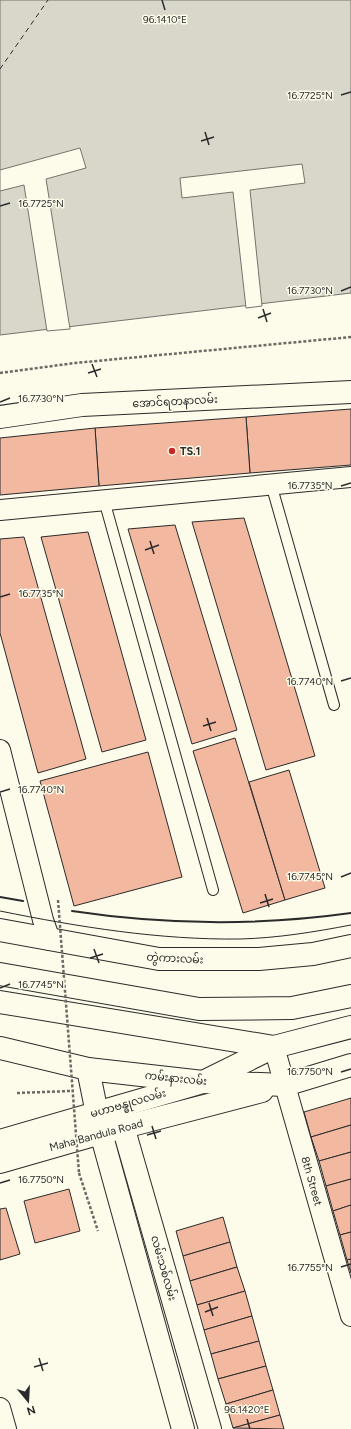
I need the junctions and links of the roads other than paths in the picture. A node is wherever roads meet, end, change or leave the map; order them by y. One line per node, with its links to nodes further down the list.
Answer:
1 (351, 392): 2 (main road, အောင်ရတနာလမ်း)
2 (0, 417)
3 (351, 476): 4 (street)
4 (271, 484): 5 (street); 7 (lane)
5 (104, 500): 6 (street); 9 (lane)
6 (0, 510)
7 (334, 705)
8 (0, 750): 11 (street)
9 (213, 890)
10 (0, 930): 11 (main road, တွဲကားလမ်း)
11 (50, 940): 12 (main road, တွဲကားလမ်း)
12 (351, 946)
13 (0, 974): 14 (main road)
14 (351, 996)
15 (0, 1002): 17 (main road)
16 (351, 1027): 17 (main road)
17 (274, 1047): 21 (main road, မဟာဗန္ဓုလလမ်း); 22 (street, 8th Street)
18 (0, 1048): 20 (main road, ကမ်းနားလမ်း)
19 (351, 1065): 22 (main road, ကမ်းနားလမ်း)
20 (88, 1069): 21 (main road, ကမ်းနားလမ်း); 24 (main road)
21 (204, 1082): 22 (main road, ကမ်းနားလမ်း); 23 (main road, မဟာဗန္ဓုလလမ်း)
22 (285, 1085): 25 (main road, Maha Bandula Road); 29 (street, 8th Street)
23 (118, 1106): 24 (main road, မဟာဗန္ဓုလလမ်း); 25 (main road, လမ်းသစ်လမ်း)
24 (98, 1123): 25 (main road, Maha Bandula Road); 26 (main road, မဟာဗန္ဓုလလမ်း); 27 (main road, Maha Bandula Road); 30 (main road)
25 (123, 1127): 28 (main road, လမ်းသစ်လမ်း)
26 (0, 1141)
27 (0, 1162)
28 (177, 1312): 30 (main road); 34 (main road, လမ်းသစ်လမ်း)
29 (351, 1316)
30 (153, 1319): 33 (main road)
31 (0, 1408): 32 (street)
32 (6, 1429)
33 (183, 1429)
34 (210, 1429)

